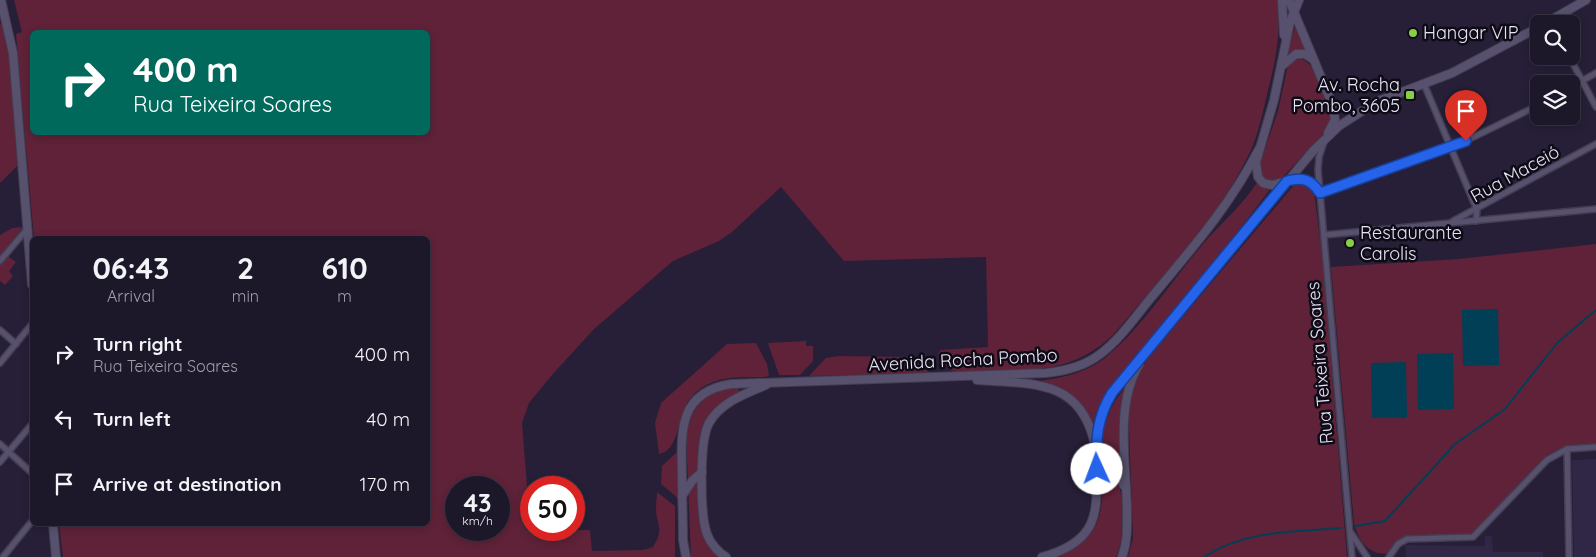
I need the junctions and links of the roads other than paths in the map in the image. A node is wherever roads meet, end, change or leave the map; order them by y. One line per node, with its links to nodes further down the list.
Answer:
1 (1, 0): 10 (main road)
2 (1282, 0): 11 (main road)
3 (1289, 0): 6 (main road, Rua Teixeira Soares)
4 (1299, 0): 6 (main road)
5 (1586, 0): 7 (main road)
6 (1294, 12): 11 (main road); 12 (main road, Rua Teixeira Soares)
7 (1561, 15)
8 (0, 27): 10 (main road)
9 (1530, 31): 17 (main road)
10 (10, 37): 31 (main road)
11 (1284, 47): 14 (main road)
12 (1314, 59): 14 (main road); 20 (main road, Rua Teixeira Soares)
13 (1574, 65): 16 (street)
14 (1281, 70): 23 (main road)
15 (1596, 73): 16 (street)
16 (1582, 80): 18 (street)
17 (1424, 84): 20 (main road); 22 (street)
18 (1596, 107)
19 (1530, 109): 22 (street)
20 (1326, 137): 24 (main road); 25 (street, Rua Teixeira Soares)
21 (1596, 144): 26 (street, Rua Maceió)
22 (1451, 148): 25 (street); 26 (street)
23 (1259, 149): 24 (main road); 40 (main road, Avenida Rocha Pombo)
24 (1287, 181): 25 (street); 38 (main road)
25 (1320, 193): 32 (street, Rua Teixeira Soares)
26 (1477, 210): 28 (street, Rua Maceió); 29 (street)
27 (1596, 210): 29 (street)
28 (1470, 214): 29 (street); 30 (street, Rua Maceió)
29 (1474, 221): 30 (street)
30 (1445, 224): 32 (street)
31 (27, 229): 33 (street); 34 (main road)
32 (1324, 235): 56 (street, Rua Teixeira Soares)
33 (0, 261)
34 (30, 263)
35 (30, 326): 37 (street)
36 (0, 330): 37 (street)
37 (16, 344): 39 (street)
38 (1150, 349): 45 (main road); 52 (main road)
39 (0, 362)
40 (946, 378): 41 (main road, Avenida Rocha Pombo); 45 (main road)
41 (772, 383): 51 (main road, Avenida Rocha Pombo); 53 (main road, Avenida Rocha Pombo)
42 (30, 426): 47 (street)
43 (0, 444): 47 (street)
44 (1596, 447): 46 (street)
45 (1096, 448): 49 (main road)
46 (1566, 449): 57 (street); 70 (street)
47 (9, 452): 48 (street); 50 (street)
48 (0, 462)
49 (1096, 463): 52 (main road); 63 (main road)
50 (30, 471)
51 (702, 472): 53 (main road); 62 (main road, Avenida Rocha Pombo)
52 (1126, 490): 64 (main road)
53 (682, 496): 61 (main road, Avenida Rocha Pombo)
54 (30, 523): 59 (street)
55 (53, 526): 60 (main road)
56 (1350, 531): 58 (street, Rua Teixeira Soares); 65 (street, Rua Teixeira Soares)
57 (1397, 548): 68 (street); 69 (street)
58 (1360, 549): 66 (street, Rua Teixeira Soares); 67 (street)
59 (3, 557)
60 (56, 557)
61 (686, 557)
62 (726, 557)
63 (1042, 557)
64 (1122, 557)
65 (1352, 557)
66 (1367, 557)
67 (1374, 557)
68 (1389, 557)
69 (1397, 557)
70 (1569, 557)

